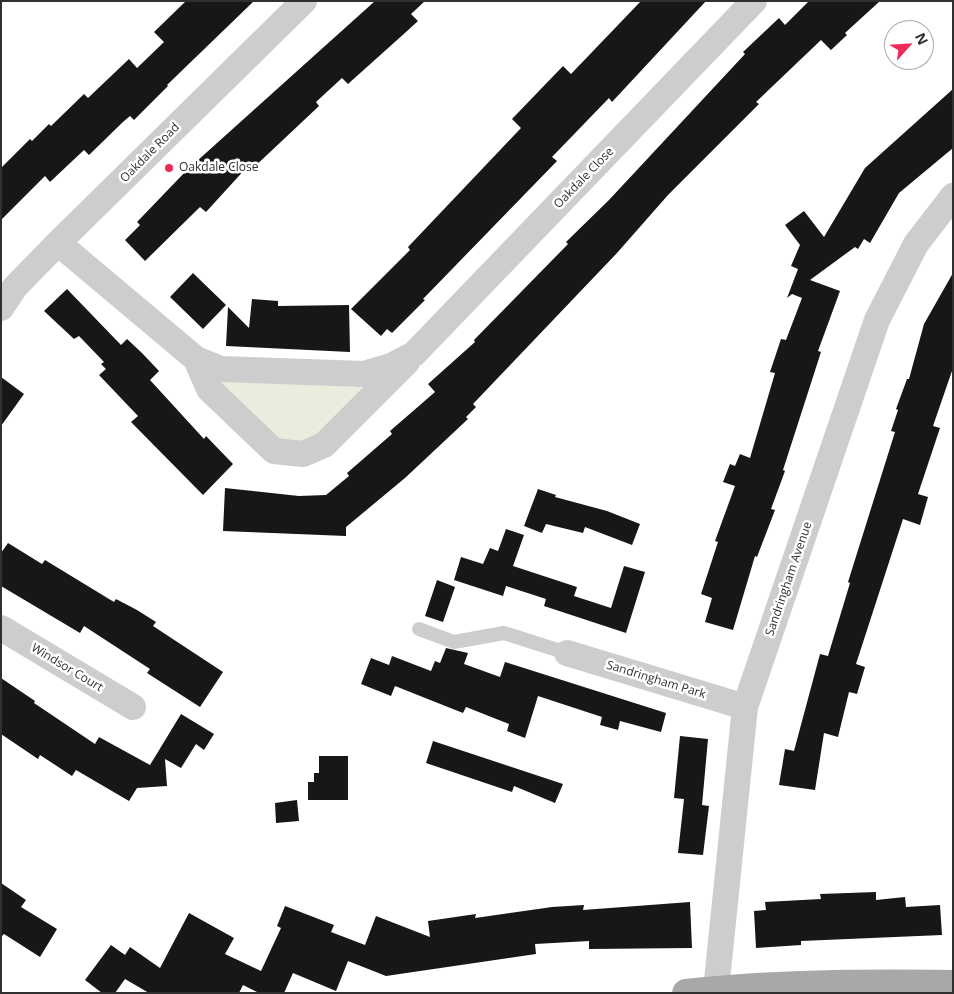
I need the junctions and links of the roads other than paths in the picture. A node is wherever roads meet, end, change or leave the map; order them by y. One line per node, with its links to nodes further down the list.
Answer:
1 (304, 1): 4 (street, Oakdale Road)
2 (754, 1): 6 (street, Oakdale Close)
3 (953, 196): 12 (street, Sandringham Avenue)
4 (58, 243): 5 (street, Oakdale Road); 7 (street, Oakdale Close)
5 (1, 308)
6 (414, 354): 7 (street, Oakdale Close); 7 (street, Oakdale Close)
7 (196, 359)
8 (1, 628): 11 (street, Windsor Court)
9 (419, 629): 10 (lane)
10 (568, 653): 12 (street, Sandringham Park)
11 (133, 707)
12 (745, 708): 14 (street, Sandringham Avenue)
13 (953, 984): 14 (main road)
14 (716, 990): 15 (main road)
15 (686, 993)

